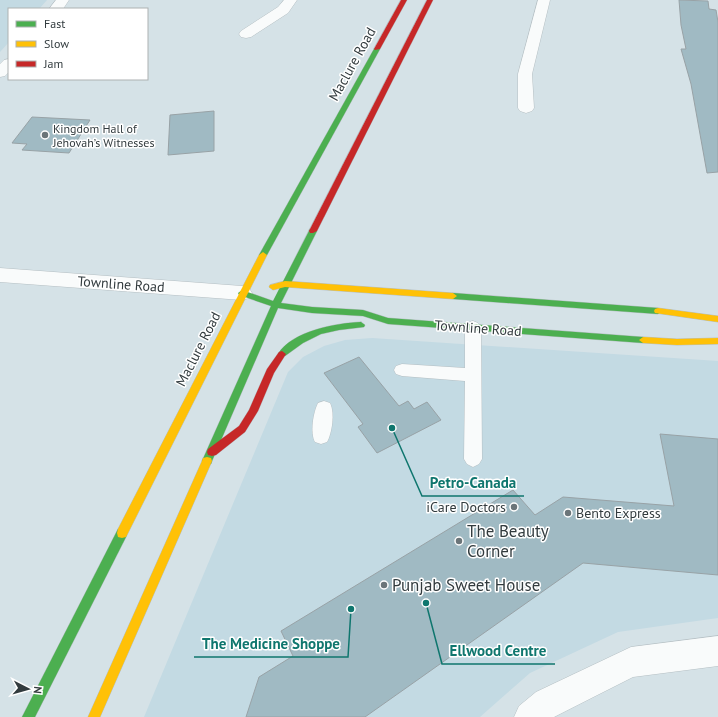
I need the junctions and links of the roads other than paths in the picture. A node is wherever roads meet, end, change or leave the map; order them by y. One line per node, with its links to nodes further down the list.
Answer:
1 (63, 0): 6 (street)
2 (291, 0): 7 (street)
3 (404, 0): 13 (main road, Maclure Road)
4 (430, 0): 12 (main road)
5 (544, 0): 10 (street)
6 (57, 8)
7 (246, 34)
8 (8, 64): 9 (street)
9 (0, 73)
10 (526, 108)
11 (0, 275): 13 (street, Townline Road)
12 (285, 284): 13 (main road, Townline Road); 14 (main road); 15 (main road, Townline Road)
13 (242, 293): 14 (main road, Townline Road); 27 (main road, Maclure Road)
14 (276, 305): 16 (main road, Townline Road); 23 (main road)
15 (718, 319)
16 (388, 321): 17 (main road, Townline Road); 23 (main road)
17 (473, 327): 18 (main road, Townline Road); 20 (lane)
18 (718, 341)
19 (402, 370): 20 (lane)
20 (474, 375): 24 (lane)
21 (324, 408): 22 (lane)
22 (321, 437)
23 (211, 452): 26 (main road)
24 (473, 459)
25 (718, 651): 30 (street)
26 (104, 693): 28 (main road); 29 (lane)
27 (28, 717)
28 (94, 717)
29 (111, 717)
30 (530, 717)

